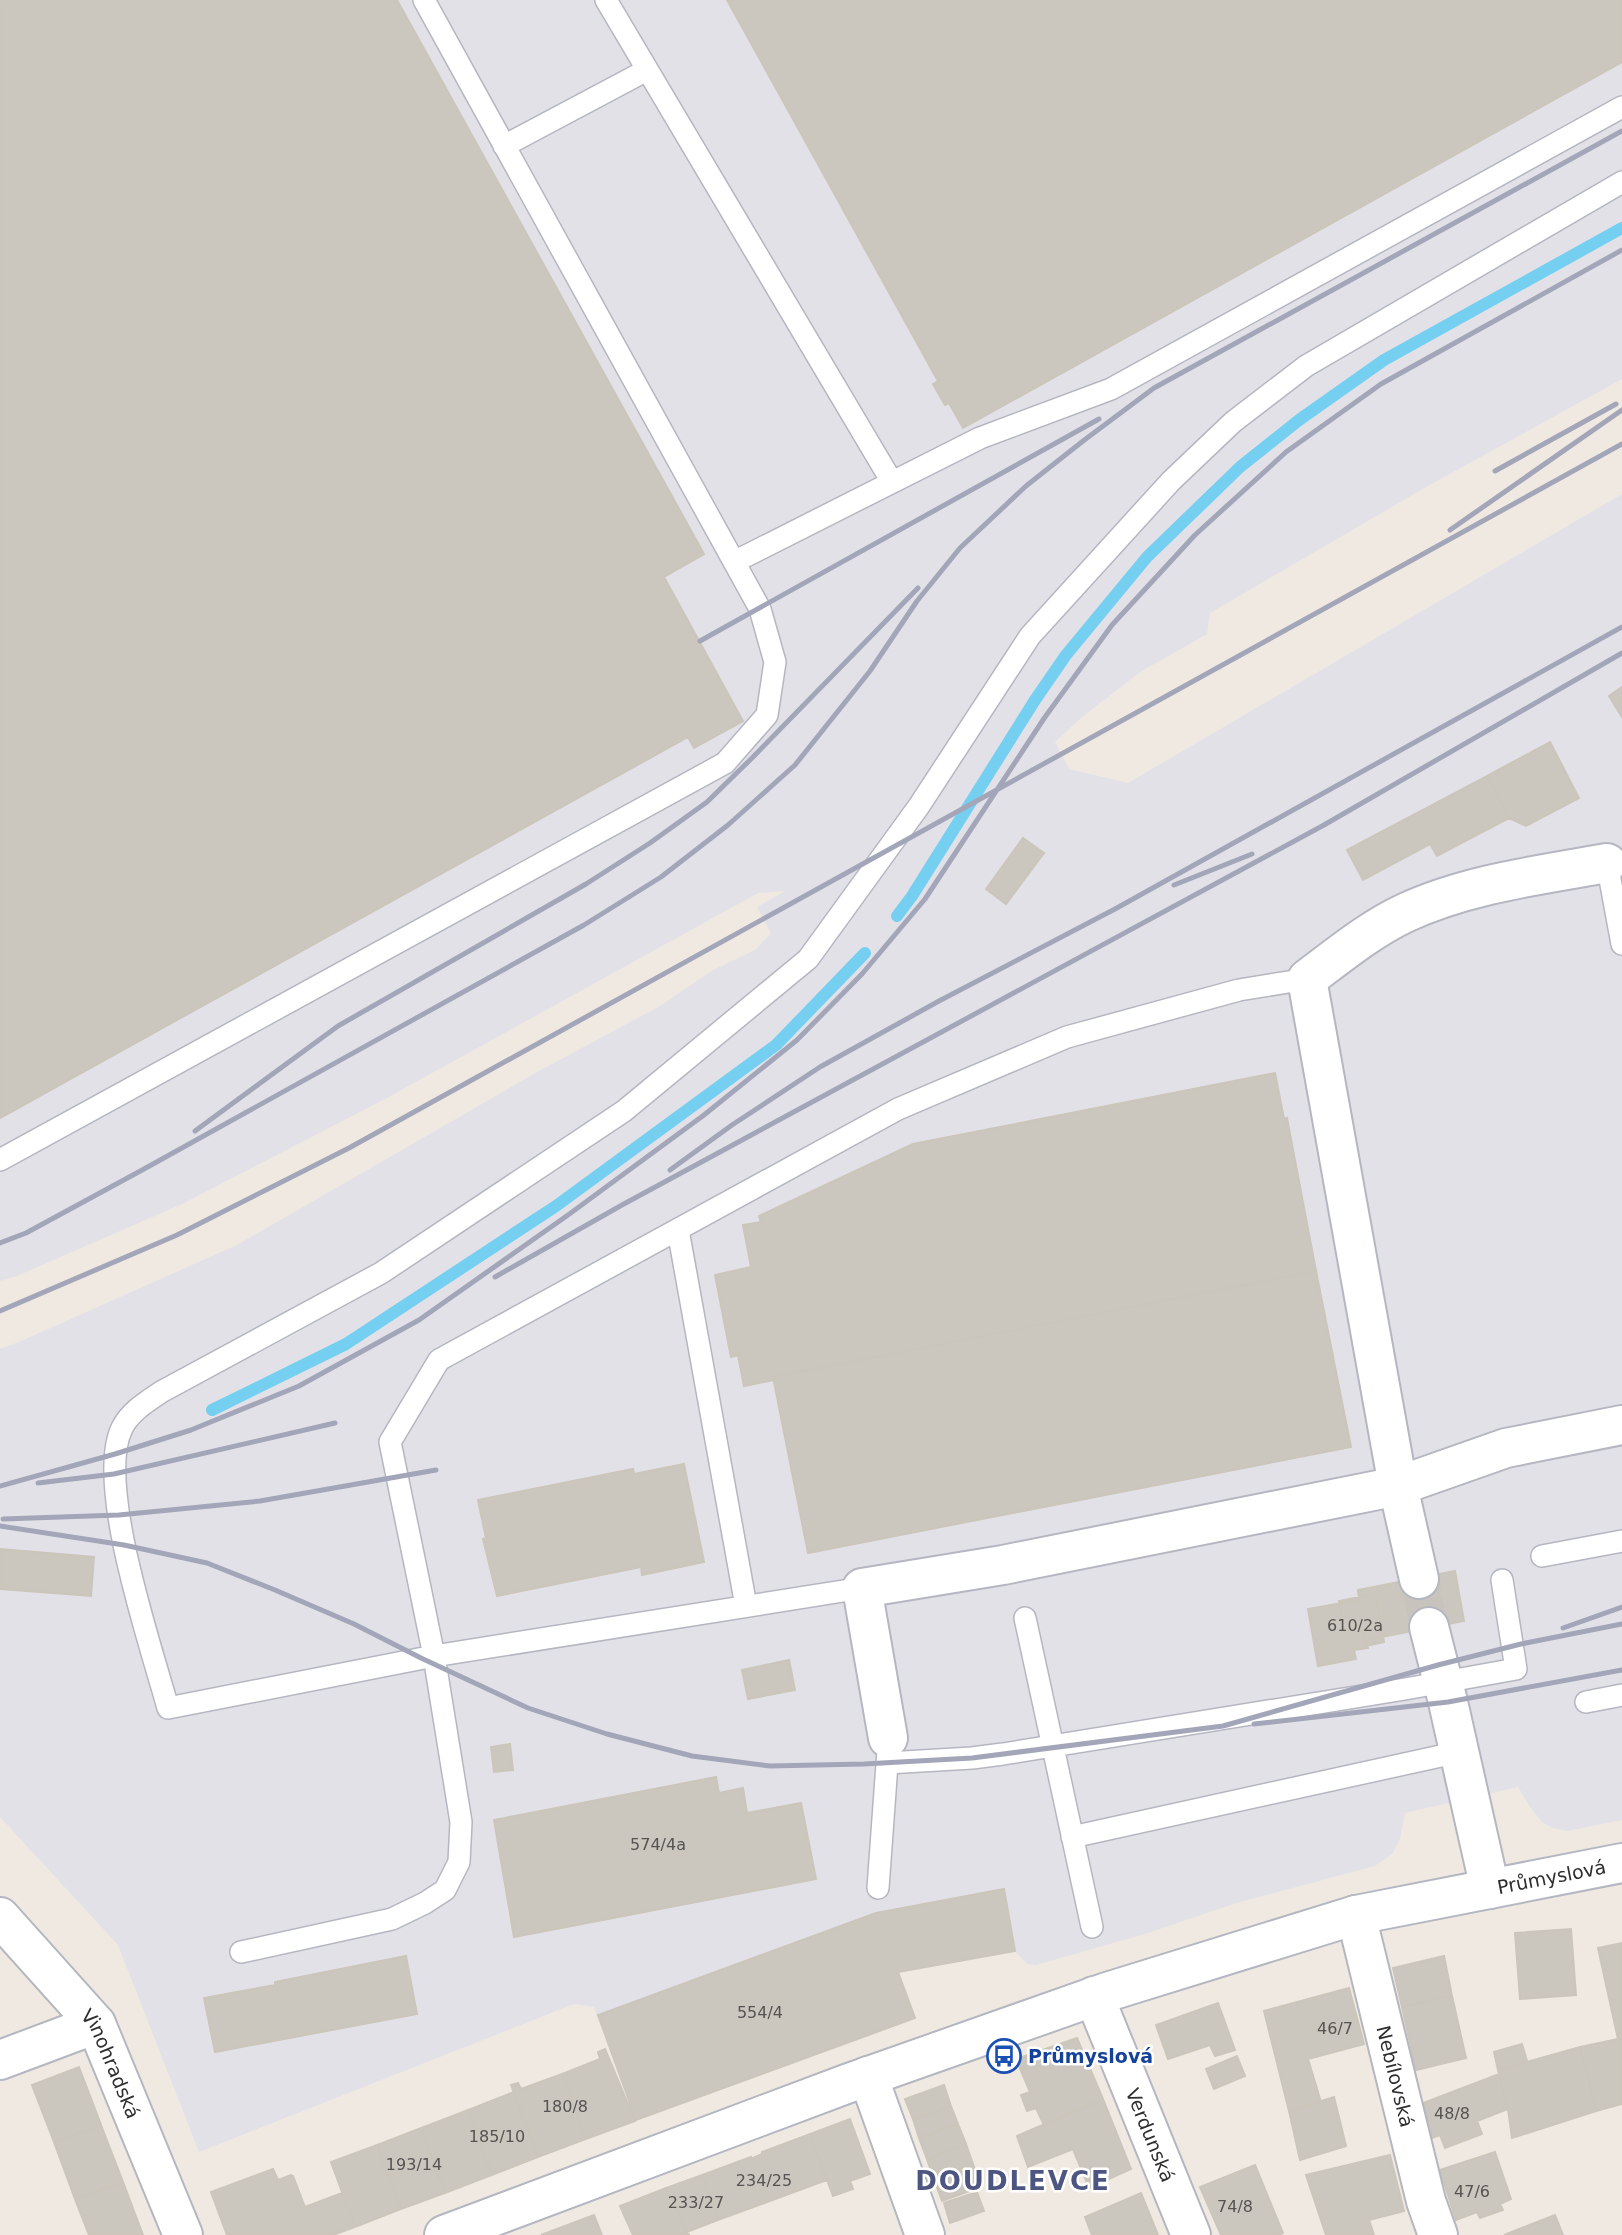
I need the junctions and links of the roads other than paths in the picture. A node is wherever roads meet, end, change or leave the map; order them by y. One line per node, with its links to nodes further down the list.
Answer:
1 (424, 0): 5 (lane)
2 (606, 0): 3 (lane)
3 (647, 70): 5 (lane); 7 (lane)
4 (1622, 107): 7 (lane)
5 (504, 146): 8 (lane)
6 (1622, 182): 24 (lane)
7 (892, 482): 8 (lane)
8 (734, 562): 12 (lane)
9 (1615, 862): 10 (lane); 11 (street)
10 (1622, 944)
11 (1307, 979): 13 (lane); 15 (street)
12 (0, 1160)
13 (678, 1230): 21 (lane); 24 (lane)
14 (1622, 1425): 15 (street)
15 (1398, 1486): 18 (street); 20 (street)
16 (1622, 1541): 17 (lane)
17 (1542, 1556)
18 (1419, 1578)
19 (1502, 1580): 25 (lane)
20 (862, 1588): 21 (lane); 29 (street)
21 (746, 1606): 24 (lane)
22 (1025, 1618): 28 (lane)
23 (1429, 1628): 25 (street)
24 (434, 1656): 38 (lane)
25 (1443, 1682): 28 (lane); 30 (street)
26 (1622, 1695): 27 (lane)
27 (1586, 1702)
28 (1052, 1745): 29 (lane); 31 (lane)
29 (888, 1750): 33 (lane)
30 (1459, 1752): 31 (lane); 34 (street)
31 (1072, 1837): 37 (lane)
32 (1622, 1863): 34 (street, Průmyslová)
33 (878, 1888)
34 (1490, 1889): 35 (street, Průmyslová)
35 (1356, 1915): 39 (street, Průmyslová); 47 (street, Nebílovská)
36 (0, 1917): 40 (street, Vinohradská)
37 (1092, 1927)
38 (241, 1952)
39 (1094, 1996): 42 (street, Průmyslová); 46 (street, Verdunská)
40 (96, 2024): 41 (street); 43 (street, Vinohradská)
41 (0, 2060)
42 (868, 2076): 44 (street, Průmyslová); 45 (street)
43 (183, 2235)
44 (444, 2235)
45 (925, 2235)
46 (1191, 2235)
47 (1438, 2235)

